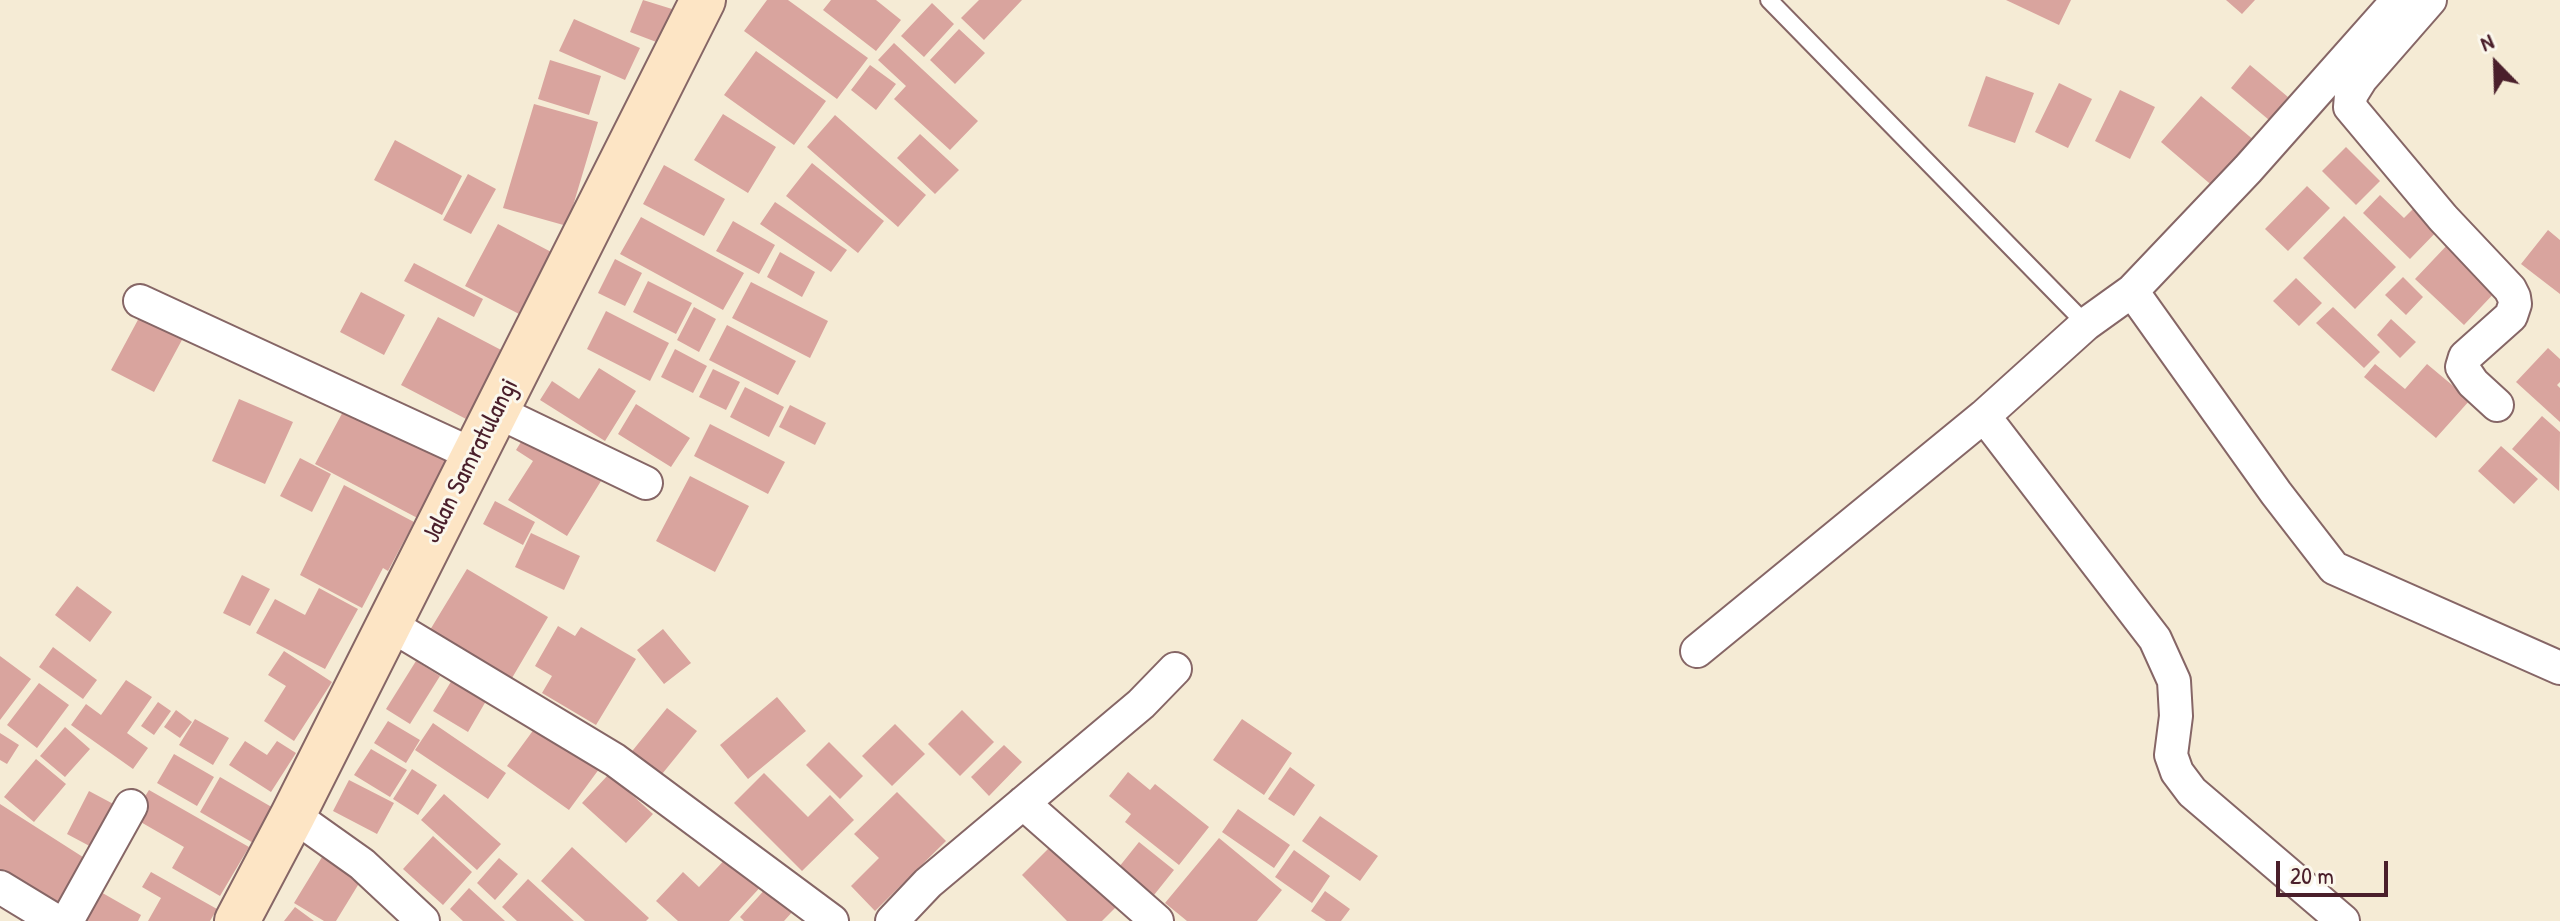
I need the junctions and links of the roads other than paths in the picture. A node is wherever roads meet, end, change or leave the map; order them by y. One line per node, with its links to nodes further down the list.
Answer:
1 (703, 0): 9 (main road, Jalan Samratulangi)
2 (1769, 0): 7 (lane)
3 (2398, 0): 5 (street)
4 (2430, 0): 8 (street)
5 (2132, 291): 7 (street); 15 (street)
6 (140, 301): 11 (street)
7 (2086, 324): 10 (street)
8 (2497, 405)
9 (496, 411): 11 (main road, Jalan Samratulangi); 12 (street)
10 (1984, 416): 14 (street); 28 (street)
11 (474, 455): 13 (main road, Jalan Samratulangi)
12 (646, 483)
13 (389, 624): 19 (main road, Jalan Samratulangi); 25 (street)
14 (1697, 651)
15 (2560, 668)
16 (1175, 669): 17 (street)
17 (1023, 803): 26 (street); 27 (street)
18 (131, 806): 22 (street)
19 (293, 815): 23 (main road, Jalan Samratulangi); 24 (street)
20 (0, 887): 21 (street)
21 (56, 921)
22 (67, 921)
23 (237, 921)
24 (423, 921)
25 (832, 921)
26 (892, 921)
27 (1157, 921)
28 (2343, 921)

